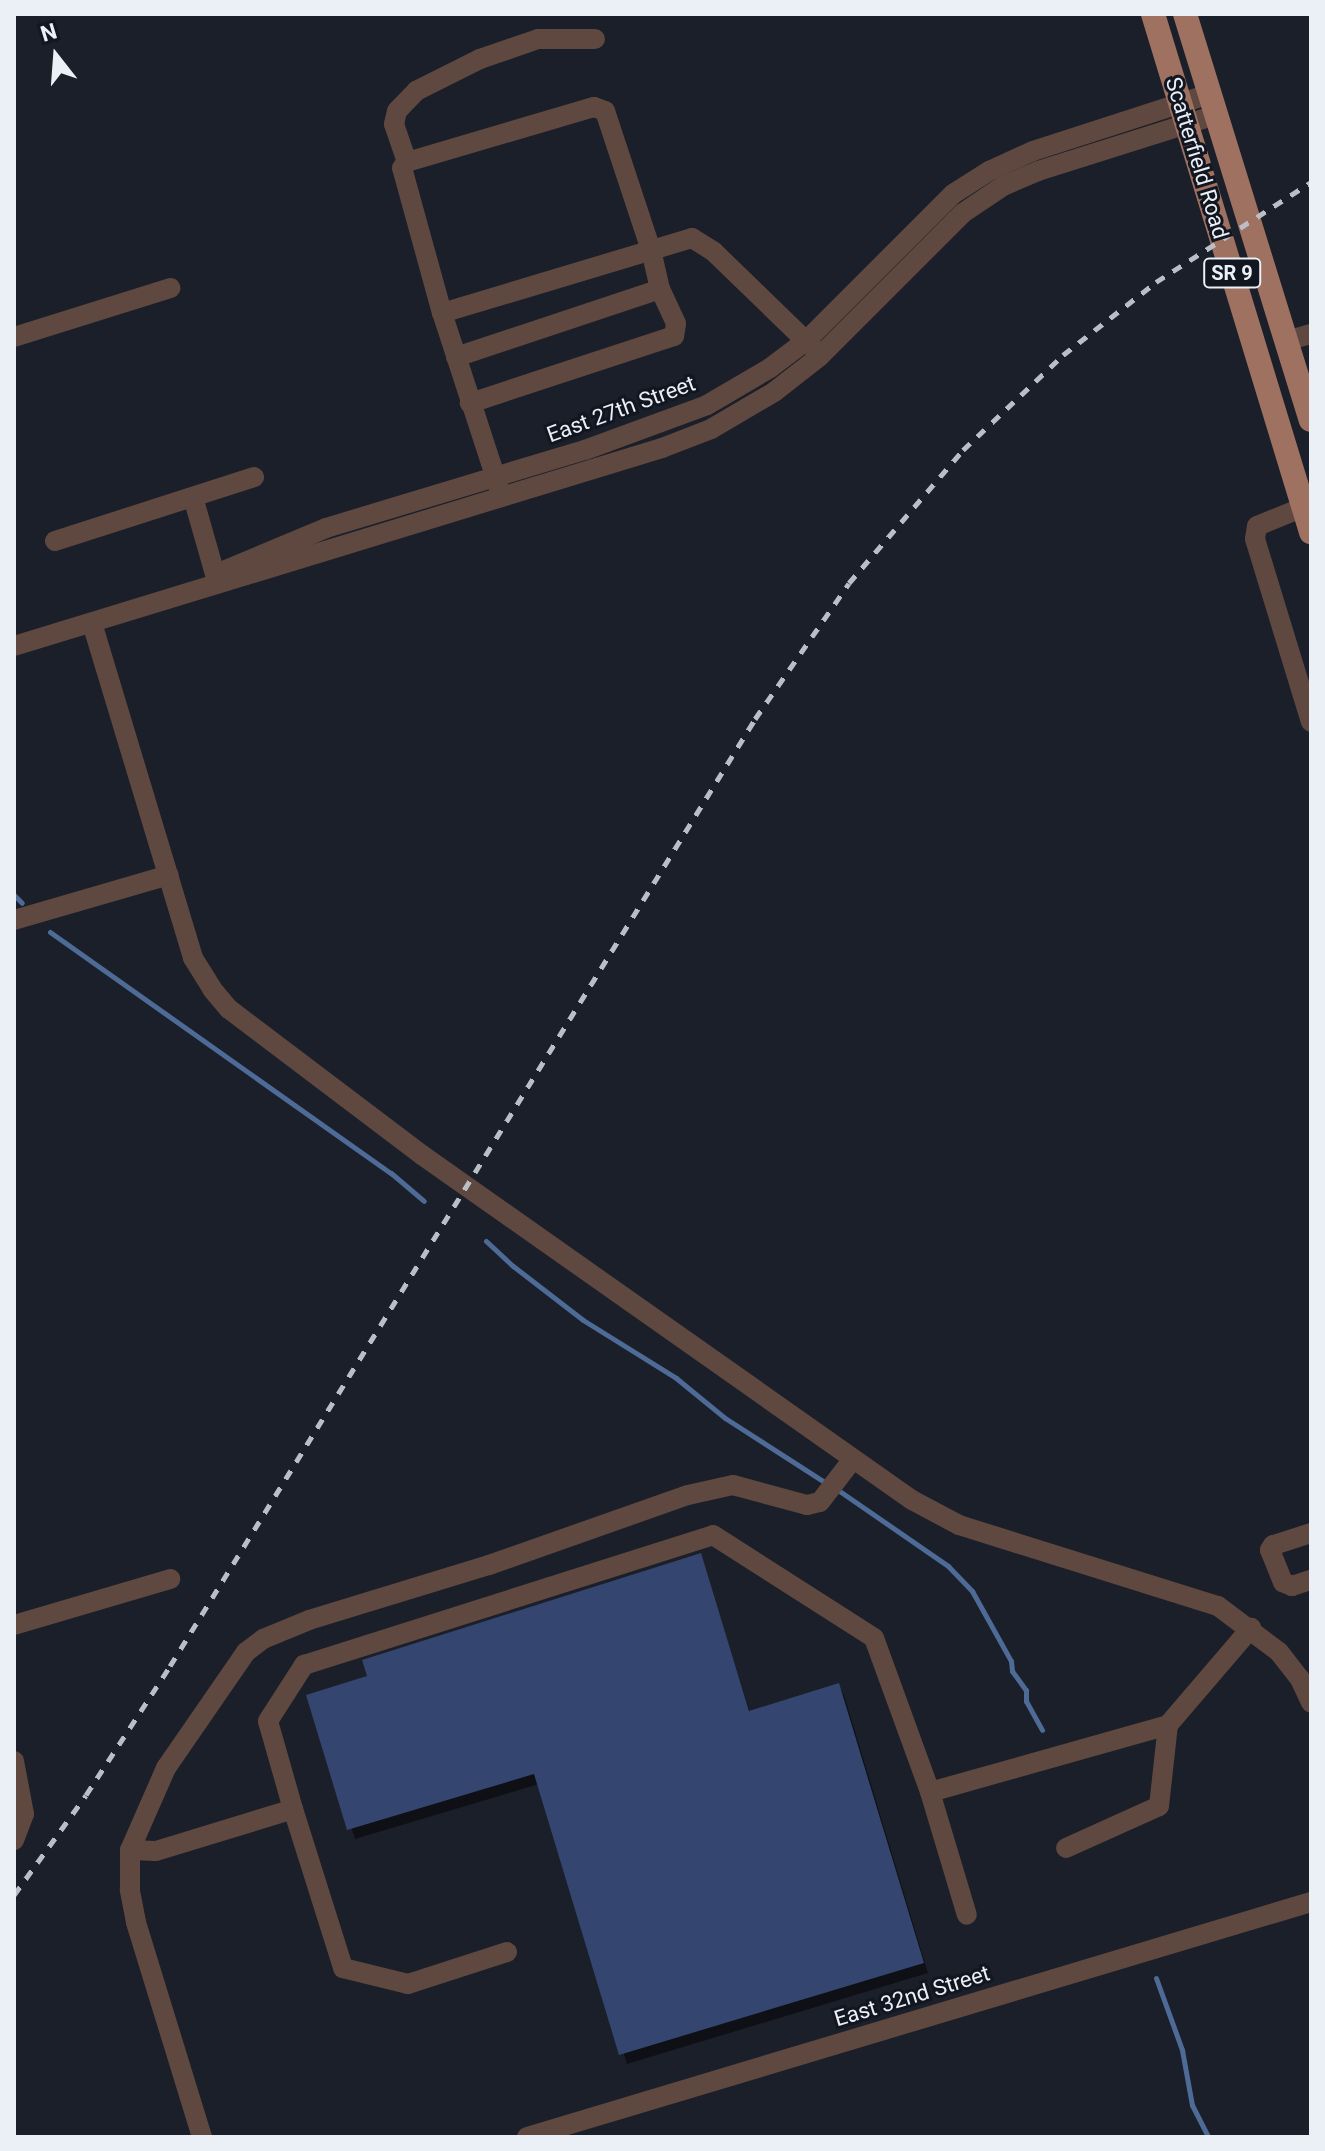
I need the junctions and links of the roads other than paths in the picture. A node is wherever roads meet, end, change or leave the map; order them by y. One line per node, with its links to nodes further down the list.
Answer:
1 (1153, 14): 5 (main road, Scatterfield Road / SR 9)
2 (1185, 14): 4 (main road, Scatterfield Road / SR 9)
3 (595, 39): 6 (street)
4 (1212, 105): 5 (street, East 27th Street); 13 (main road, Scatterfield Road / SR 9)
5 (1182, 114): 14 (street, East 27th Street); 21 (main road, Scatterfield Road / SR 9)
6 (407, 162): 7 (street); 10 (street)
7 (651, 250): 9 (street); 10 (street); 14 (street)
8 (170, 288): 12 (street)
9 (660, 289): 15 (street); 16 (street)
10 (442, 313): 15 (street)
11 (1311, 334): 13 (street)
12 (14, 337)
13 (1286, 341): 17 (main road, Scatterfield Road / SR 9)
14 (813, 348): 19 (street, East 27th Street)
15 (456, 357): 16 (street)
16 (470, 403): 19 (street)
17 (1311, 418)
18 (254, 477): 20 (street)
19 (498, 487): 24 (street, East 27th Street); 25 (street, East 27th Street)
20 (193, 497): 23 (street); 24 (street)
21 (1307, 506): 22 (main road, Scatterfield Road / SR 9); 28 (street)
22 (1311, 532)
23 (55, 541)
24 (215, 574): 25 (street, East 27th Street)
25 (121, 613): 26 (street, East 27th Street)
26 (92, 623): 27 (street, East 27th Street); 29 (street)
27 (14, 646)
28 (1311, 722)
29 (169, 875): 30 (street); 31 (street)
30 (14, 920)
31 (853, 1459): 36 (street); 45 (street)
32 (1311, 1533): 34 (street)
33 (170, 1579): 35 (street)
34 (1311, 1580)
35 (14, 1625)
36 (1251, 1628): 37 (street); 39 (street)
37 (1305, 1674): 38 (street)
38 (1311, 1703)
39 (1168, 1725): 41 (street); 44 (street)
40 (14, 1761): 43 (street)
41 (930, 1792): 42 (street); 47 (street)
42 (293, 1809): 45 (street); 48 (street)
43 (15, 1839)
44 (1066, 1848)
45 (130, 1850): 49 (street)
46 (1311, 1902): 50 (street, East 32nd Street)
47 (967, 1915)
48 (507, 1952)
49 (202, 2137)
50 (527, 2137)

